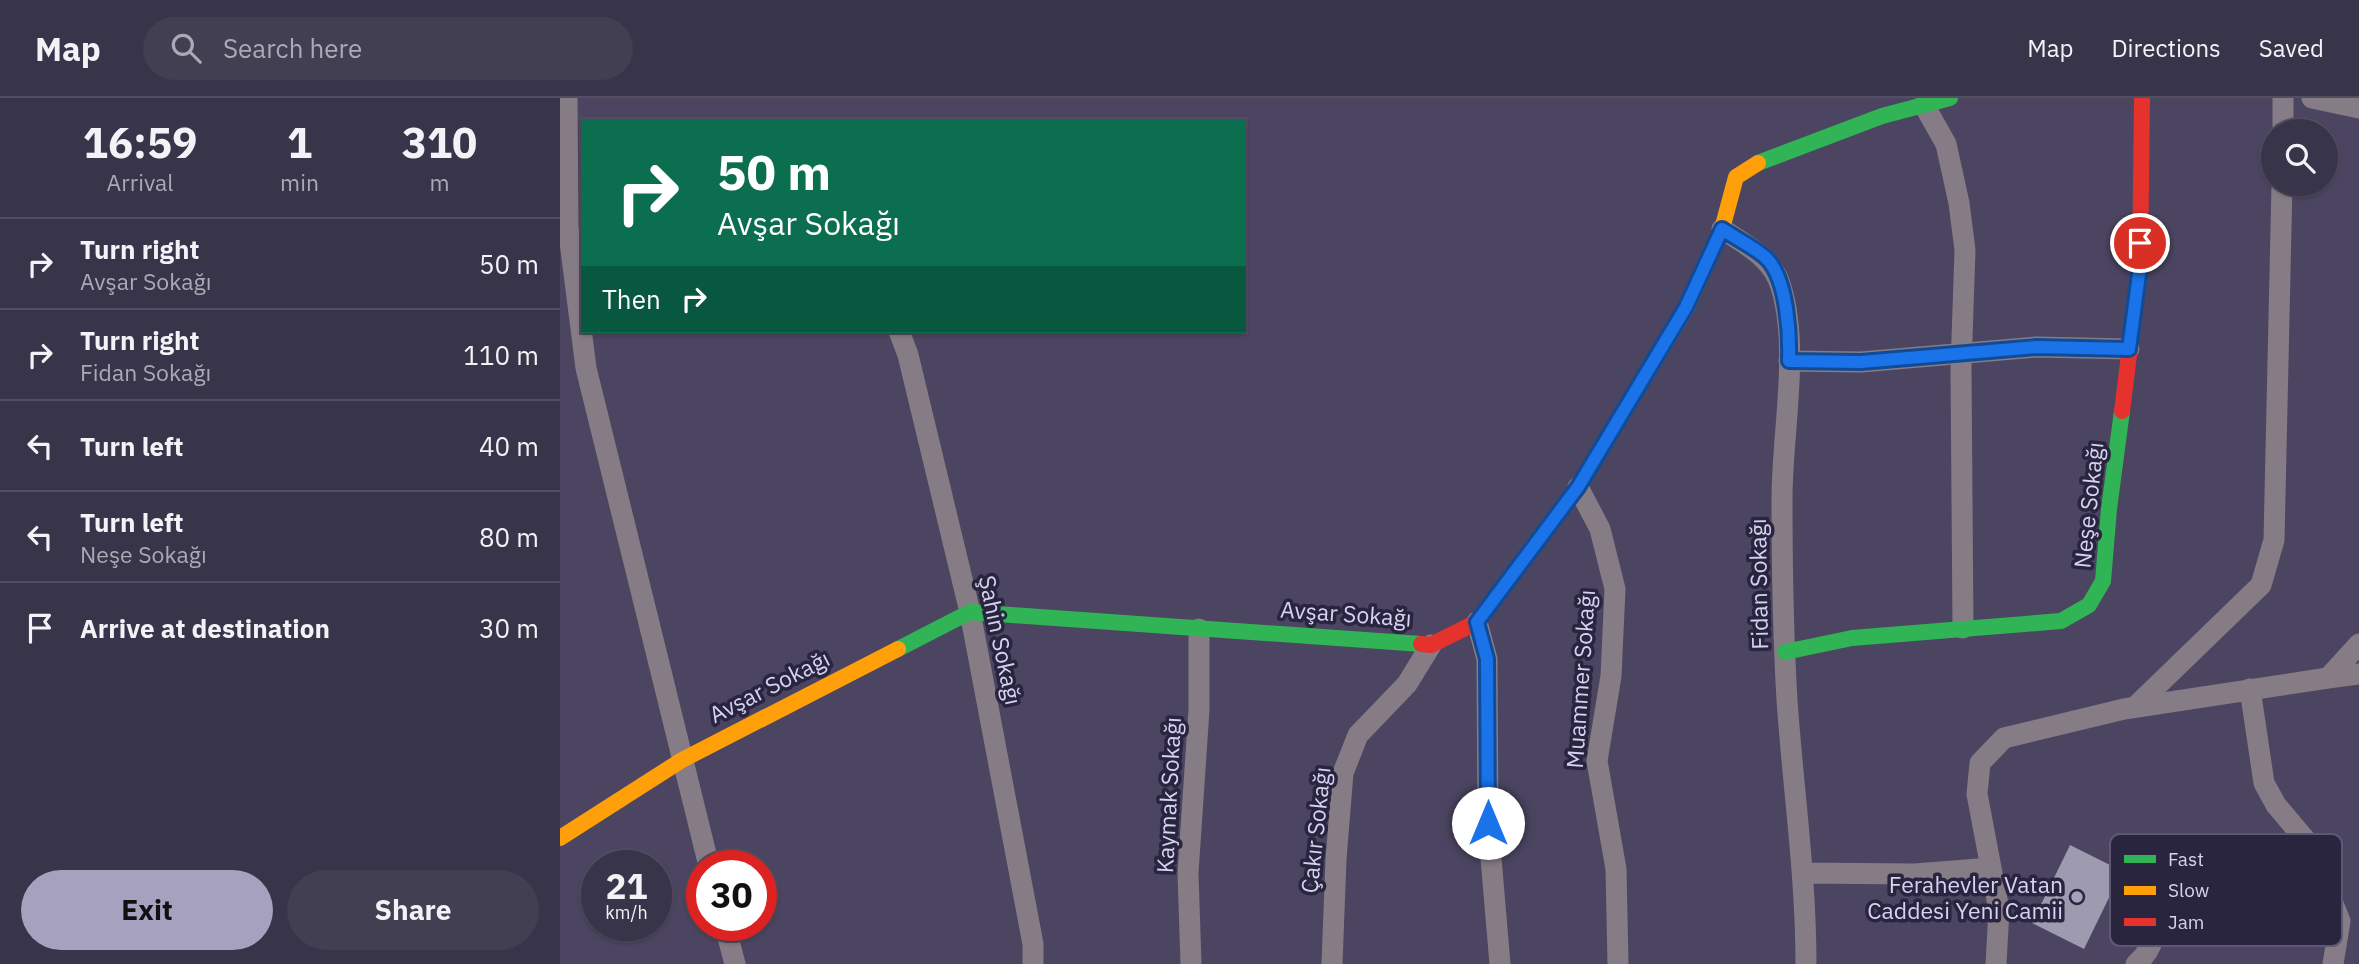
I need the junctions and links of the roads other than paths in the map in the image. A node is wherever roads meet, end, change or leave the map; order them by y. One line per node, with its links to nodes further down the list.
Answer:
1 (567, 98): 10 (street)
2 (1950, 98): 6 (street, Avşar Sokağı)
3 (2142, 98): 15 (street, Neşe Sokağı)
4 (2283, 98): 8 (street)
5 (2312, 98): 7 (street)
6 (1924, 105): 11 (street, Avşar Sokağı); 16 (street)
7 (2359, 108)
8 (2283, 119)
9 (2282, 196): 29 (street)
10 (570, 226): 12 (street)
11 (1722, 229): 17 (street, Fidan Sokağı); 18 (street, Avşar Sokağı)
12 (581, 324)
13 (582, 333): 30 (street)
14 (900, 333): 19 (street, Şahin Sokağı)
15 (2129, 349): 16 (street); 21 (street, Neşe Sokağı)
16 (1961, 354): 17 (street); 21 (street)
17 (1789, 361): 25 (street, Fidan Sokağı)
18 (1578, 487): 20 (street, Avşar Sokağı); 44 (street, Muammer Sokağı)
19 (970, 612): 22 (street, Avşar Sokağı); 30 (street, Avşar Sokağı); 40 (street, Şahin Sokağı)
20 (1477, 622): 24 (street, Avşar Sokağı); 43 (street)
21 (1963, 628): 25 (street, Neşe Sokağı)
22 (1199, 629): 24 (street, Avşar Sokağı); 41 (street, Kaymak Sokağı)
23 (2359, 644): 27 (street)
24 (1431, 645): 42 (street, Çakır Sokağı)
25 (1786, 652): 35 (street, Fidan Sokağı)
26 (2359, 674): 27 (street)
27 (2328, 678): 28 (street)
28 (2250, 689): 29 (street); 31 (street)
29 (2135, 707): 34 (street)
30 (682, 760): 32 (street, Avşar Sokağı); 33 (street)
31 (2301, 834)
32 (560, 838)
33 (705, 850)
34 (1991, 868): 35 (street); 46 (street)
35 (1802, 873): 45 (street, Fidan Sokağı)
36 (729, 941): 39 (street)
37 (2151, 946): 47 (street)
38 (2336, 946): 48 (street)
39 (735, 964)
40 (1033, 964)
41 (1191, 964)
42 (1332, 964)
43 (1500, 964)
44 (1618, 964)
45 (1806, 964)
46 (1996, 964)
47 (2136, 964)
48 (2333, 964)

